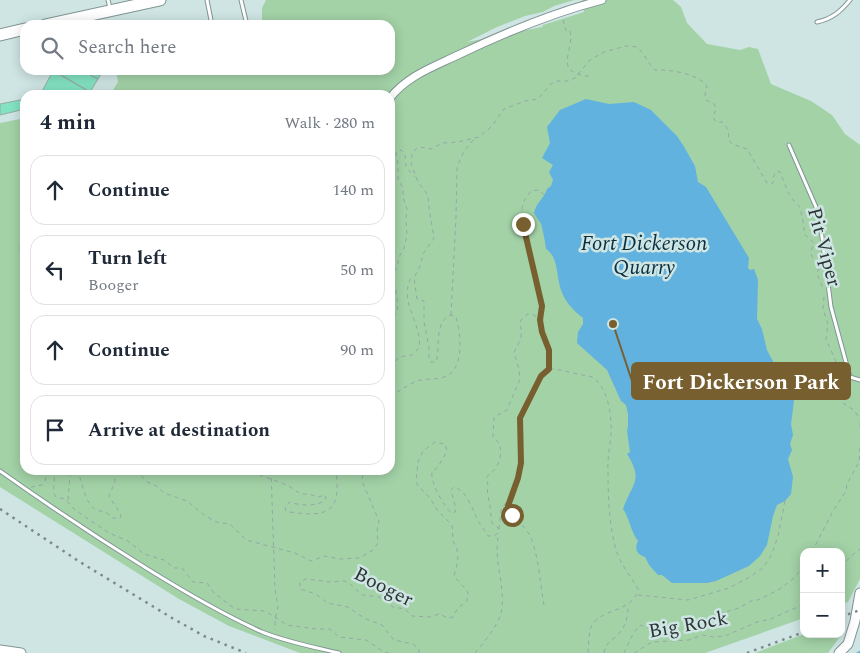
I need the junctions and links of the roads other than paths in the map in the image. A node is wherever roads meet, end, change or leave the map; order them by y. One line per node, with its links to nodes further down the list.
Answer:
1 (160, 0): 6 (highway)
2 (207, 0): 8 (lane)
3 (241, 0): 9 (lane)
4 (602, 0): 13 (street)
5 (850, 0): 10 (lane)
6 (109, 5): 7 (highway)
7 (62, 20)
8 (211, 20)
9 (246, 20)
10 (817, 22)
11 (20, 30): 12 (highway)
12 (0, 35)
13 (395, 93)
14 (789, 145): 15 (lane)
15 (860, 380)
16 (0, 471): 20 (lane)
17 (860, 593): 21 (street)
18 (0, 650): 19 (street)
19 (22, 653)
20 (339, 653)
21 (838, 653)

